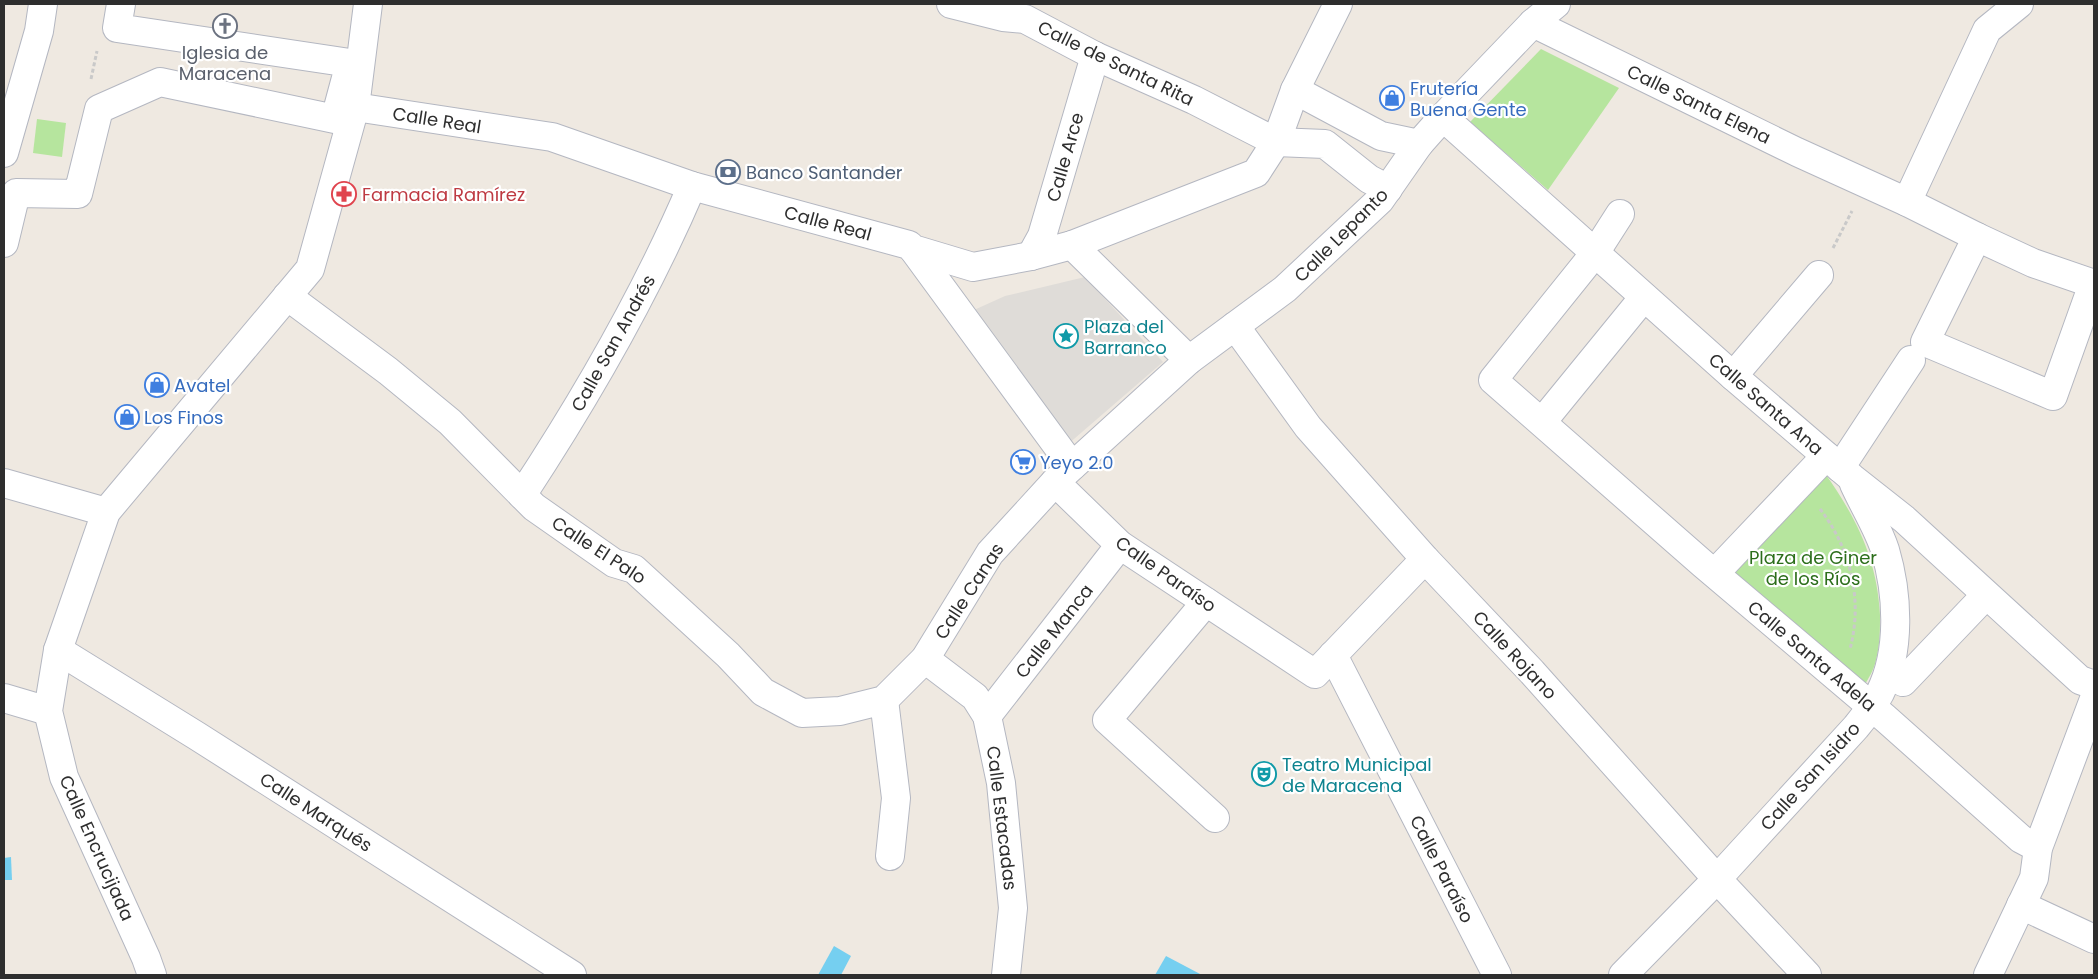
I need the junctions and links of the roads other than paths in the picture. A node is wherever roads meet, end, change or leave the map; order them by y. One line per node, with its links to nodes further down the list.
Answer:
1 (31, 4): 13 (street)
2 (43, 4): 19 (street)
3 (120, 4): 25 (street)
4 (368, 4): 14 (street, Calle Encrucijada)
5 (951, 4): 9 (street, Calle de Santa Rita)
6 (1338, 4): 12 (street, Calle Real)
7 (1556, 4): 10 (street, Calle Lepanto)
8 (2019, 4): 22 (street)
9 (1005, 10): 11 (street, Calle de Santa Rita)
10 (1533, 23): 15 (street, Calle Lepanto); 22 (street, Calle Santa Elena)
11 (1095, 56): 17 (street, Calle de Santa Rita); 29 (street, Calle Arce)
12 (1295, 90): 17 (street, Calle Real); 18 (street)
13 (8, 97): 16 (street)
14 (356, 97): 20 (street, Calle Real); 32 (street, Calle Encrucijada)
15 (1443, 117): 18 (street, Calle Lepanto); 28 (street, Calle Santa Ana)
16 (4, 125)
17 (1276, 142): 21 (street); 26 (street, Calle Real)
18 (1419, 144): 21 (street, Calle Lepanto)
19 (4, 153)
20 (692, 186): 27 (street, Calle Real); 42 (street, Calle San Andrés)
21 (1388, 189): 34 (street, Calle Lepanto)
22 (1907, 202): 24 (street, Calle Santa Elena)
23 (1620, 214): 28 (street)
24 (1977, 237): 31 (street, Calle Santa Elena); 31 (street, Calle Santa Elena)
25 (4, 243)
26 (1072, 245): 29 (street, Calle Real); 35 (street)
27 (913, 249): 29 (street, Calle Real); 40 (street)
28 (1595, 253): 33 (street, Calle Santa Ana); 38 (street, Calle Santa Adela)
29 (1031, 256)
30 (1819, 275): 37 (street)
31 (2094, 284)
32 (287, 296): 42 (street, Calle El Palo); 43 (street, Calle Encrucijada)
33 (1644, 297): 37 (street, Calle Santa Ana); 38 (street)
34 (1235, 326): 35 (street, Calle Lepanto); 45 (street, Calle Rojano)
35 (1189, 360): 40 (street, Calle Canas)
36 (1911, 360): 39 (street)
37 (1733, 376): 39 (street, Calle Santa Ana)
38 (1542, 422): 46 (street, Calle Santa Adela)
39 (1839, 467): 46 (street); 47 (street, Calle Santa Ana); 57 (street, Calle San Isidro)
40 (1063, 474): 44 (street, Calle Paraíso); 51 (street, Calle Canas)
41 (4, 483): 43 (street)
42 (522, 495): 56 (street, Calle El Palo)
43 (106, 512): 49 (street, Calle Encrucijada)
44 (1120, 545): 48 (street, Calle Paraíso); 59 (street, Calle Manca)
45 (1425, 559): 50 (street, Calle Paraíso); 63 (street, Calle Rojano)
46 (1714, 574): 57 (street, Calle Santa Adela)
47 (1986, 595): 52 (street); 53 (street, Calle Santa Ana)
48 (1197, 596): 50 (street, Calle Paraíso); 60 (street)
49 (58, 650): 58 (street, Calle Encrucijada); 67 (street, Calle Marqués)
50 (1333, 655): 69 (street, Calle Paraíso)
51 (925, 660): 56 (street); 59 (street, Calle Estacadas)
52 (1903, 682)
53 (2094, 685)
54 (4, 698): 58 (street)
55 (2094, 699): 61 (street)
56 (884, 700): 62 (street)
57 (1872, 707): 61 (street, Calle Santa Adela); 63 (street, Calle San Isidro)
58 (48, 711): 66 (street, Calle Encrucijada)
59 (987, 716): 68 (street, Calle Estacadas)
60 (1215, 818)
61 (2038, 848): 64 (street)
62 (890, 856)
63 (1717, 879): 70 (street, Calle San Isidro); 71 (street, Calle Rojano)
64 (2021, 904): 65 (street); 72 (street)
65 (2094, 938)
66 (152, 975)
67 (572, 975)
68 (1006, 975)
69 (1497, 975)
70 (1623, 975)
71 (1807, 975)
72 (1988, 975)

